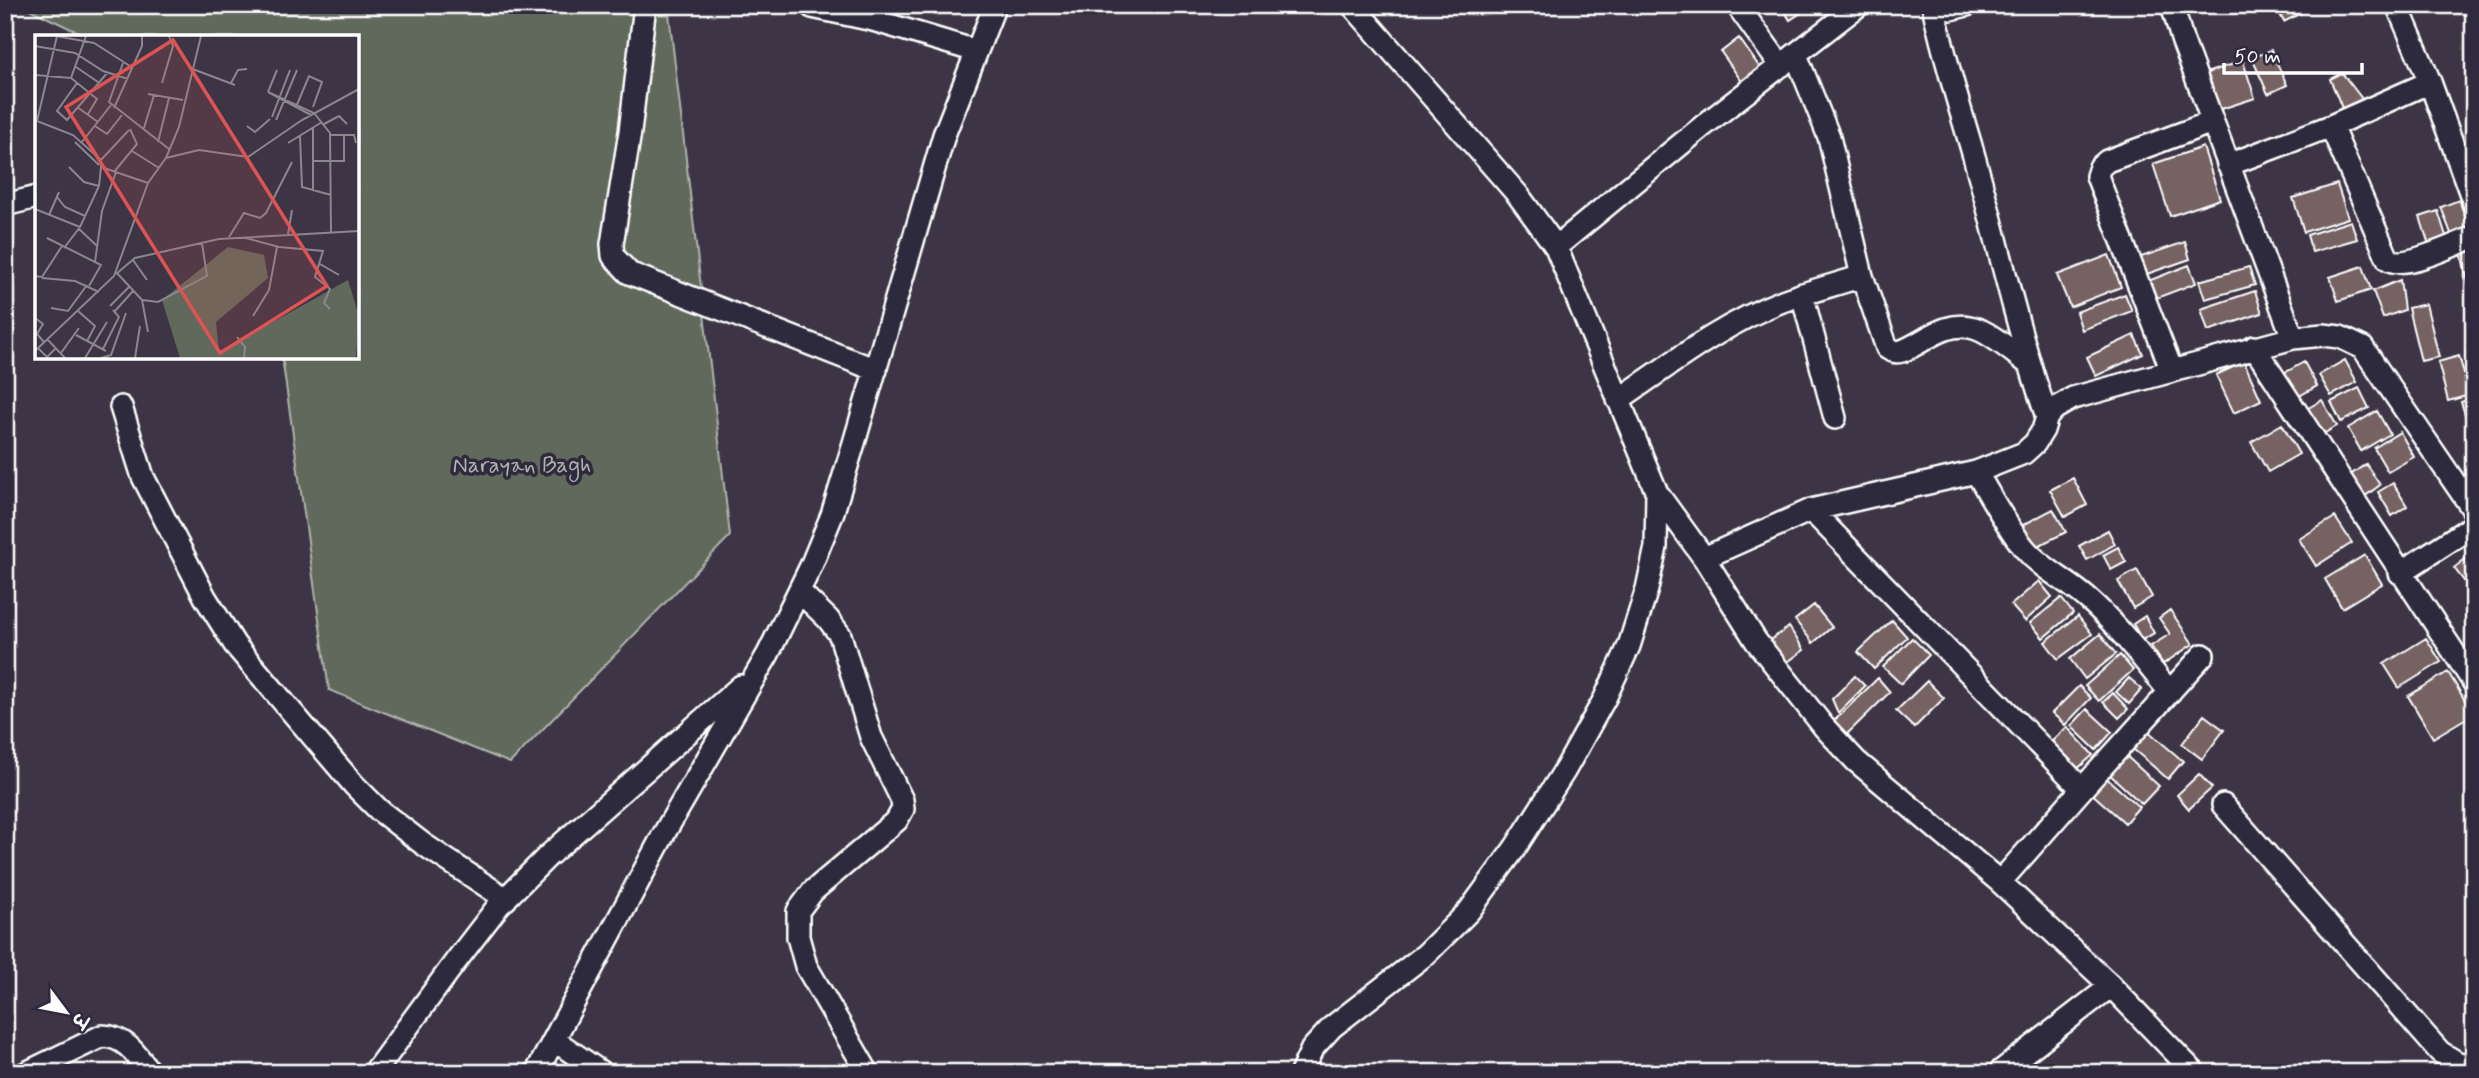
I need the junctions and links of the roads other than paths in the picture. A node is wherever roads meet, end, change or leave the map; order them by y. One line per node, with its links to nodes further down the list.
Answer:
1 (645, 5): 28 (street)
2 (995, 5): 12 (street)
3 (1352, 5): 22 (street)
4 (1737, 5): 13 (street)
5 (1859, 5): 13 (street)
6 (1933, 5): 27 (street)
7 (1939, 5): 8 (street)
8 (1967, 5)
9 (2172, 5): 15 (street)
10 (2397, 5): 14 (street)
11 (812, 7): 12 (street)
12 (976, 51): 28 (street)
13 (1788, 60): 22 (street); 23 (street)
14 (2430, 82): 16 (street); 19 (street)
15 (2213, 122): 17 (street); 29 (street)
16 (2331, 126): 17 (street); 21 (street)
17 (2228, 165): 25 (street)
18 (35, 198): 20 (street)
19 (2474, 203)
20 (5, 205)
21 (2474, 237)
22 (1556, 247): 30 (street)
23 (1862, 276): 24 (street); 27 (street)
24 (1802, 294): 30 (street); 33 (street)
25 (2293, 338): 26 (street); 37 (street)
26 (2254, 347): 29 (street); 40 (street)
27 (2029, 364): 32 (street)
28 (876, 370): 41 (street)
29 (2172, 371): 32 (street)
30 (1618, 400): 35 (street)
31 (121, 407): 50 (street)
32 (2047, 417): 34 (street)
33 (1835, 418)
34 (1976, 472): 36 (street); 46 (street)
35 (1657, 493): 39 (street); 61 (street)
36 (1811, 510): 39 (street); 47 (street)
37 (2474, 511)
38 (2474, 525): 40 (street)
39 (1704, 558): 49 (street)
40 (2400, 573): 43 (street)
41 (799, 592): 44 (street); 60 (street)
42 (2203, 656): 46 (street)
43 (2467, 662): 45 (street)
44 (756, 674): 50 (street); 52 (street)
45 (2474, 684)
46 (2170, 692): 47 (street)
47 (2082, 789): 49 (street)
48 (2223, 805): 53 (street)
49 (2000, 883): 51 (street)
50 (506, 899): 57 (street)
51 (2110, 986): 54 (street); 62 (street)
52 (554, 1040): 58 (street); 59 (street)
53 (2474, 1061)
54 (2001, 1071)
55 (26, 1073): 56 (street)
56 (150, 1073)
57 (374, 1073)
58 (536, 1073)
59 (602, 1073)
60 (868, 1073)
61 (1301, 1073)
62 (2195, 1073)

